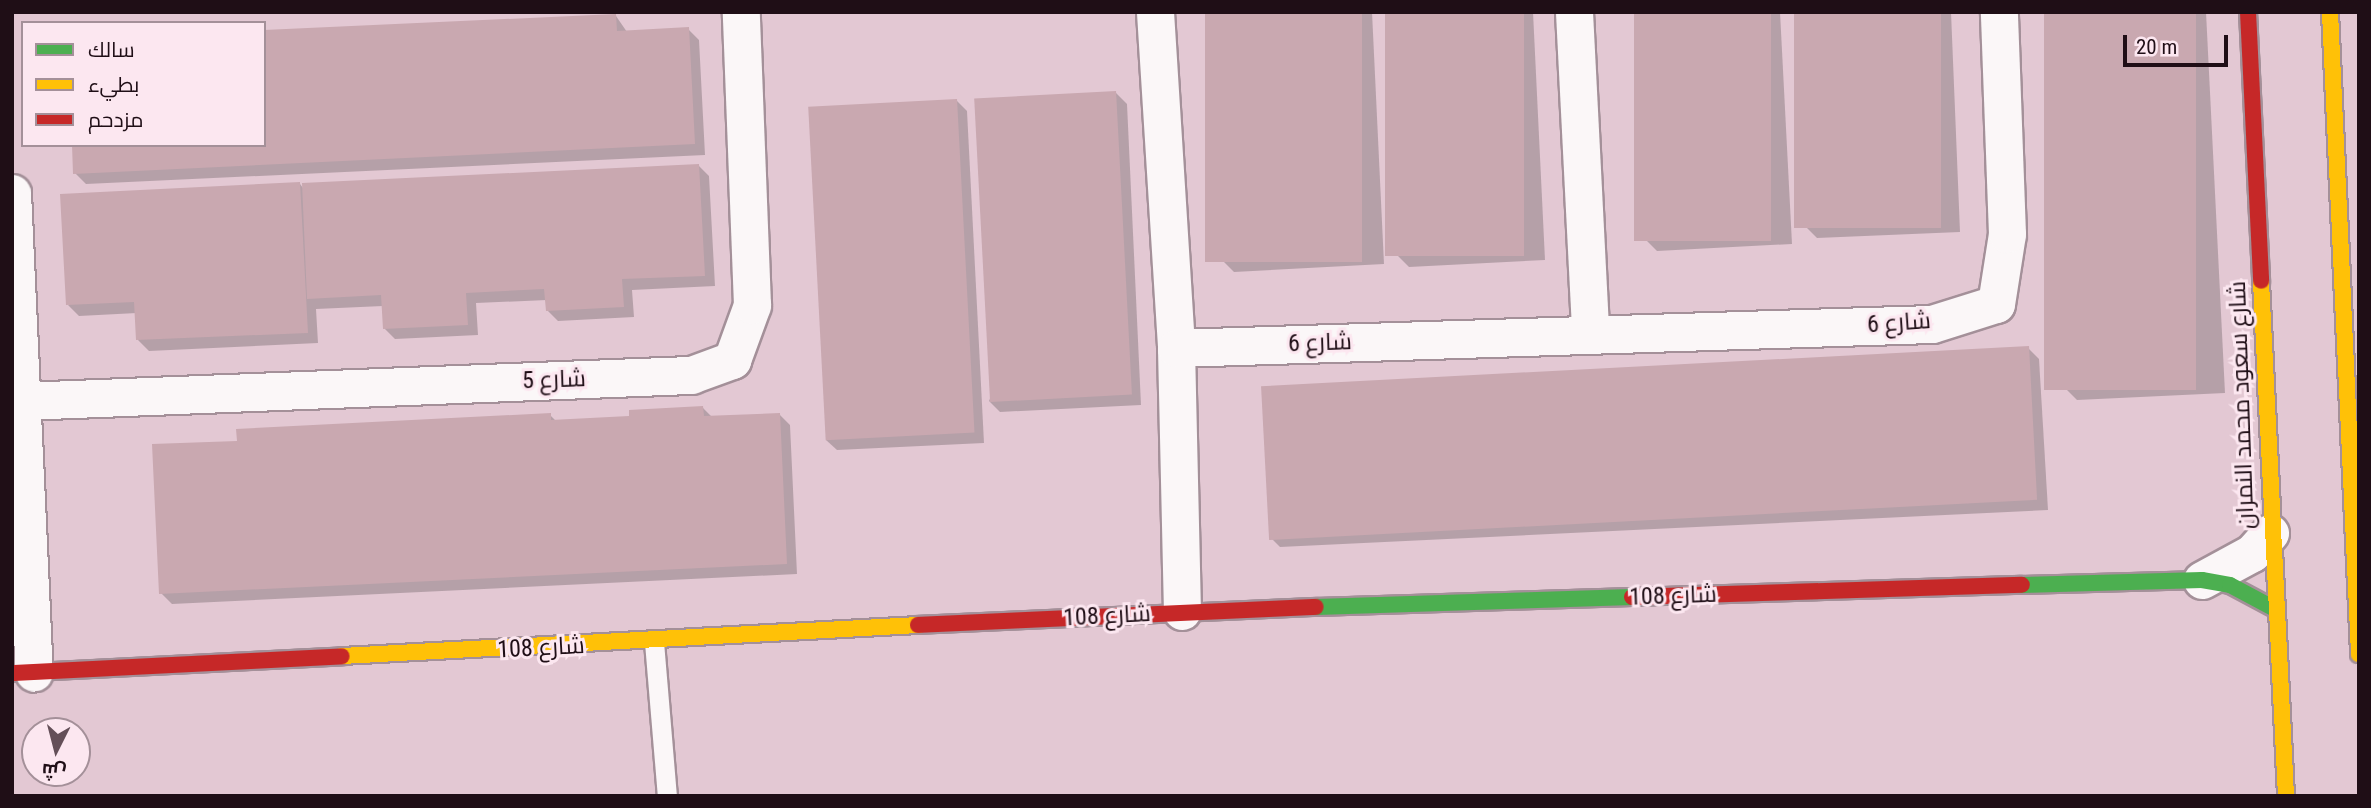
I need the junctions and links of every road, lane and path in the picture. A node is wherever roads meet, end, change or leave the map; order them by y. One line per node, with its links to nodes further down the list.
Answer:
1 (741, 12): 11 (street, شارع 5)
2 (1155, 12): 9 (street)
3 (1574, 12): 8 (street)
4 (1999, 12): 8 (street, شارع 6)
5 (2248, 12): 12 (street, شارع سعود محمد النمران)
6 (2330, 12): 10 (street)
7 (12, 193): 11 (street)
8 (1590, 333): 9 (street, شارع 6)
9 (1176, 348): 15 (street)
10 (2350, 354): 17 (street)
11 (22, 401): 18 (street)
12 (2270, 533): 13 (street, شارع 108); 14 (street, شارع سعود محمد النمران)
13 (2202, 580): 14 (street, شارع 108); 15 (street, شارع 108)
14 (2274, 608): 20 (street, شارع سعود محمد النمران)
15 (1182, 611): 16 (street, شارع 108)
16 (654, 642): 18 (street, شارع 108); 19 (lane)
17 (2359, 654)
18 (23, 673)
19 (667, 796)
20 (2286, 796)

